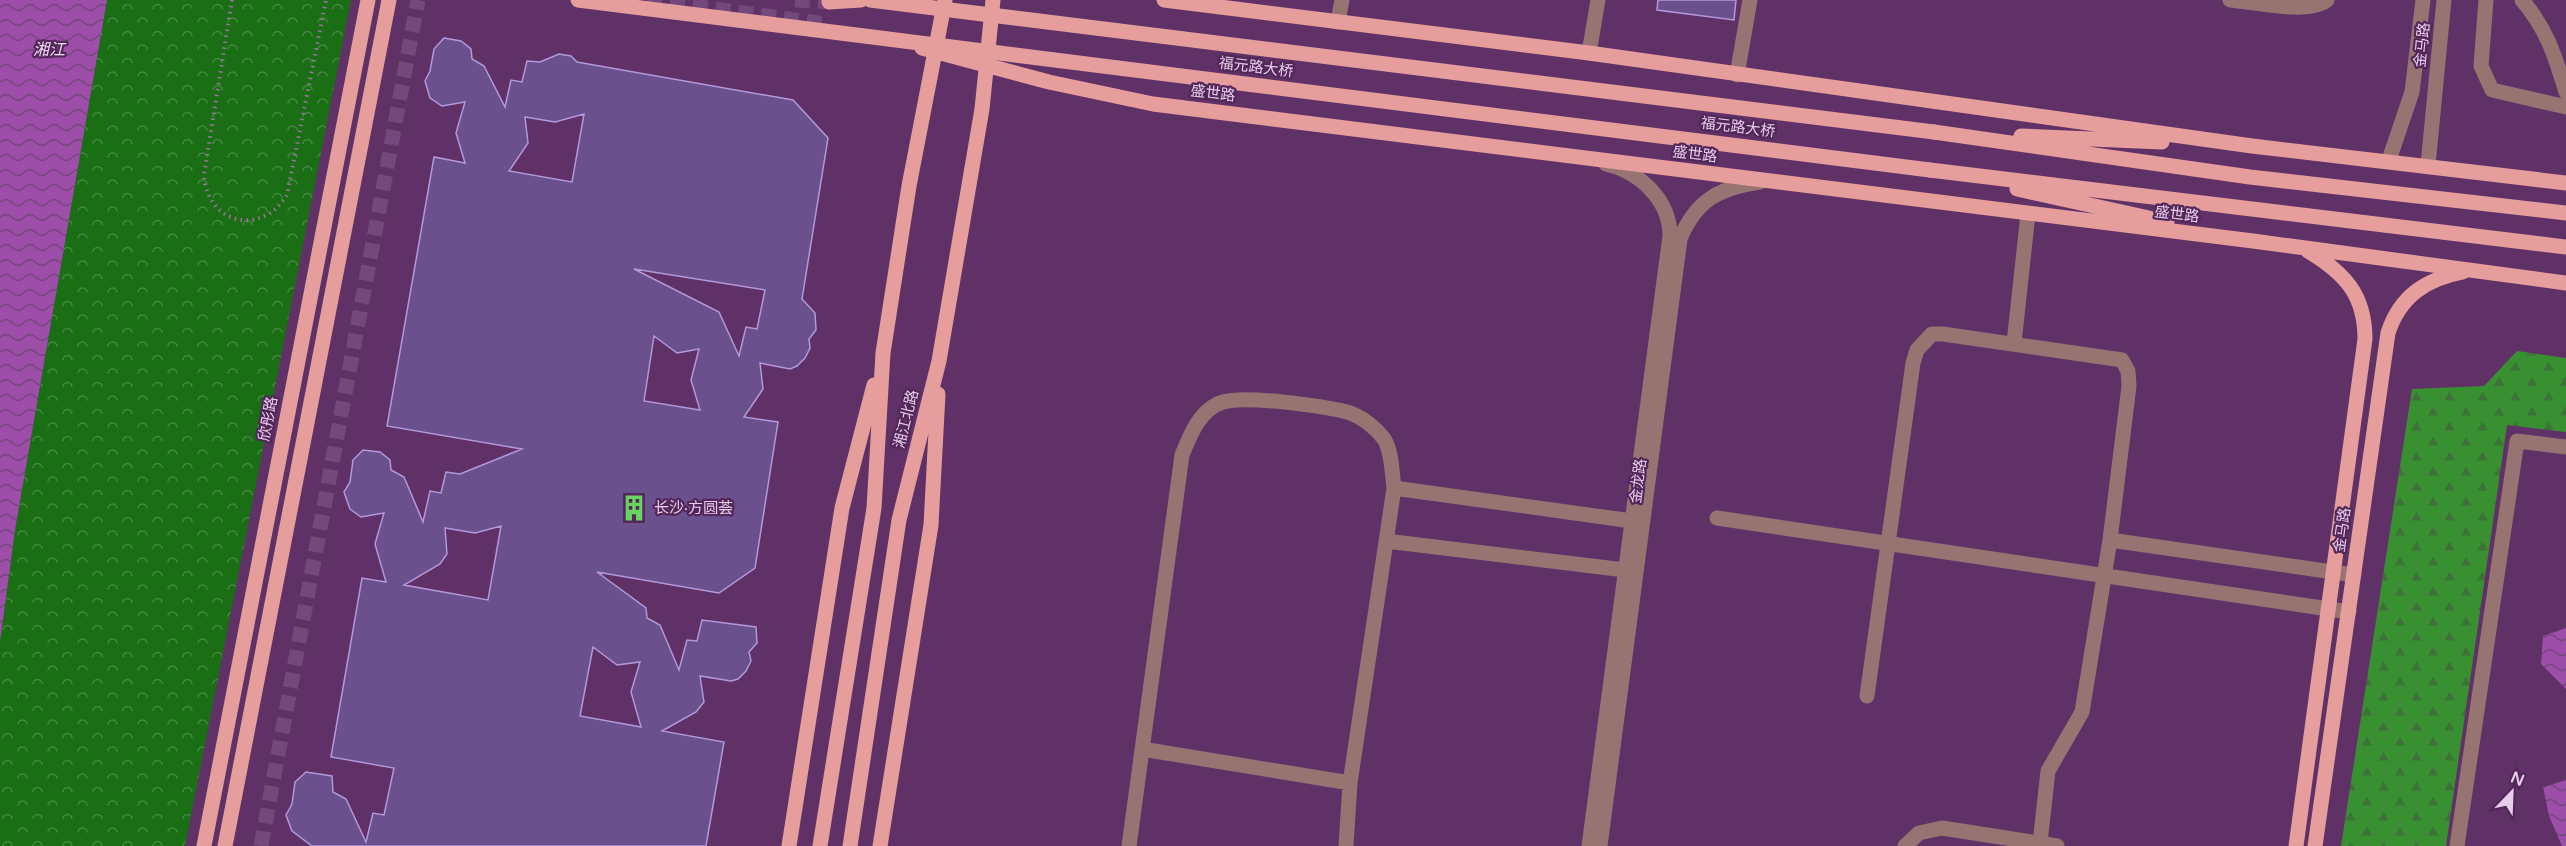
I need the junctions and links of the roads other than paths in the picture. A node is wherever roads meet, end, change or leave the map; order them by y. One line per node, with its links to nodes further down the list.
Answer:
1 (368, 0): 63 (main road, 欣彤路)
2 (389, 0): 64 (main road)
3 (578, 0): 32 (main road, 福元路大桥, bridge)
4 (861, 0): 18 (main road)
5 (870, 0): 27 (main road, 福元路大桥, bridge)
6 (945, 0): 21 (main road, 湘江北路)
7 (993, 0): 23 (main road, 湘江北路)
8 (1164, 0): 19 (main road)
9 (1342, 0): 19 (street)
10 (1598, 0): 22 (street)
11 (1750, 0): 24 (street)
12 (2230, 0): 13 (street)
13 (2327, 0)
14 (2423, 0): 30 (street, 金马路)
15 (2444, 0): 31 (street, 金马路)
16 (2486, 0): 26 (street)
17 (2522, 0): 25 (street)
18 (829, 2)
19 (1338, 22): 22 (main road)
20 (826, 24): 21 (main road, 盛世路)
21 (935, 51): 23 (main road, 盛世路); 43 (main road, 湘江北路)
22 (1589, 53): 24 (main road)
23 (986, 65): 29 (main road, 盛世路); 44 (main road, 湘江北路)
24 (1737, 75): 28 (main road)
25 (2566, 92)
26 (2566, 107)
27 (1934, 132): 28 (main road); 35 (main road)
28 (2252, 146): 30 (main road)
29 (1589, 159): 33 (main road, 盛世路); 48 (street, 金龙路)
30 (2389, 160): 31 (main road)
31 (2428, 165): 34 (main road)
32 (1930, 170): 37 (main road); 38 (main road)
33 (1763, 181): 36 (main road, 盛世路); 72 (street, 金龙路)
34 (2566, 183)
35 (2566, 213)
36 (2028, 214): 37 (main road, 盛世路); 42 (street)
37 (2253, 241): 39 (main road, 盛世路)
38 (2566, 247)
39 (2303, 248): 40 (main road, 盛世路); 53 (main road, 金马路)
40 (2475, 270): 41 (main road, 盛世路); 54 (main road, 金马路)
41 (2566, 283)
42 (2014, 344): 49 (street); 51 (street)
43 (883, 353): 65 (main road); 66 (main road, 湘江北路)
44 (939, 362): 67 (main road, 湘江北路); 68 (main road)
45 (2566, 447): 77 (street)
46 (1394, 488): 48 (street); 50 (street); 59 (street)
47 (1717, 518): 51 (street)
48 (1632, 520): 52 (street, 金龙路)
49 (2110, 540): 53 (street); 55 (street)
50 (1386, 541): 52 (street); 60 (street)
51 (1888, 544): 55 (street); 58 (street)
52 (1625, 570): 71 (street, 金龙路)
53 (2334, 572): 54 (street); 56 (main road, 金马路)
54 (2354, 575): 57 (main road, 金马路)
55 (2104, 576): 56 (street); 62 (street)
56 (2329, 609): 57 (street); 75 (main road, 金马路)
57 (2349, 612): 76 (main road, 金马路)
58 (1867, 696)
59 (1142, 749): 60 (street); 69 (street)
60 (1350, 783): 70 (street)
61 (2016, 843): 62 (street); 73 (street)
62 (2040, 843): 74 (street)
63 (204, 846)
64 (225, 846)
65 (789, 846)
66 (820, 846)
67 (850, 846)
68 (880, 846)
69 (1129, 846)
70 (1346, 846)
71 (1589, 846)
72 (1600, 846)
73 (1905, 846)
74 (2057, 846)
75 (2296, 846)
76 (2315, 846)
77 (2457, 846)

